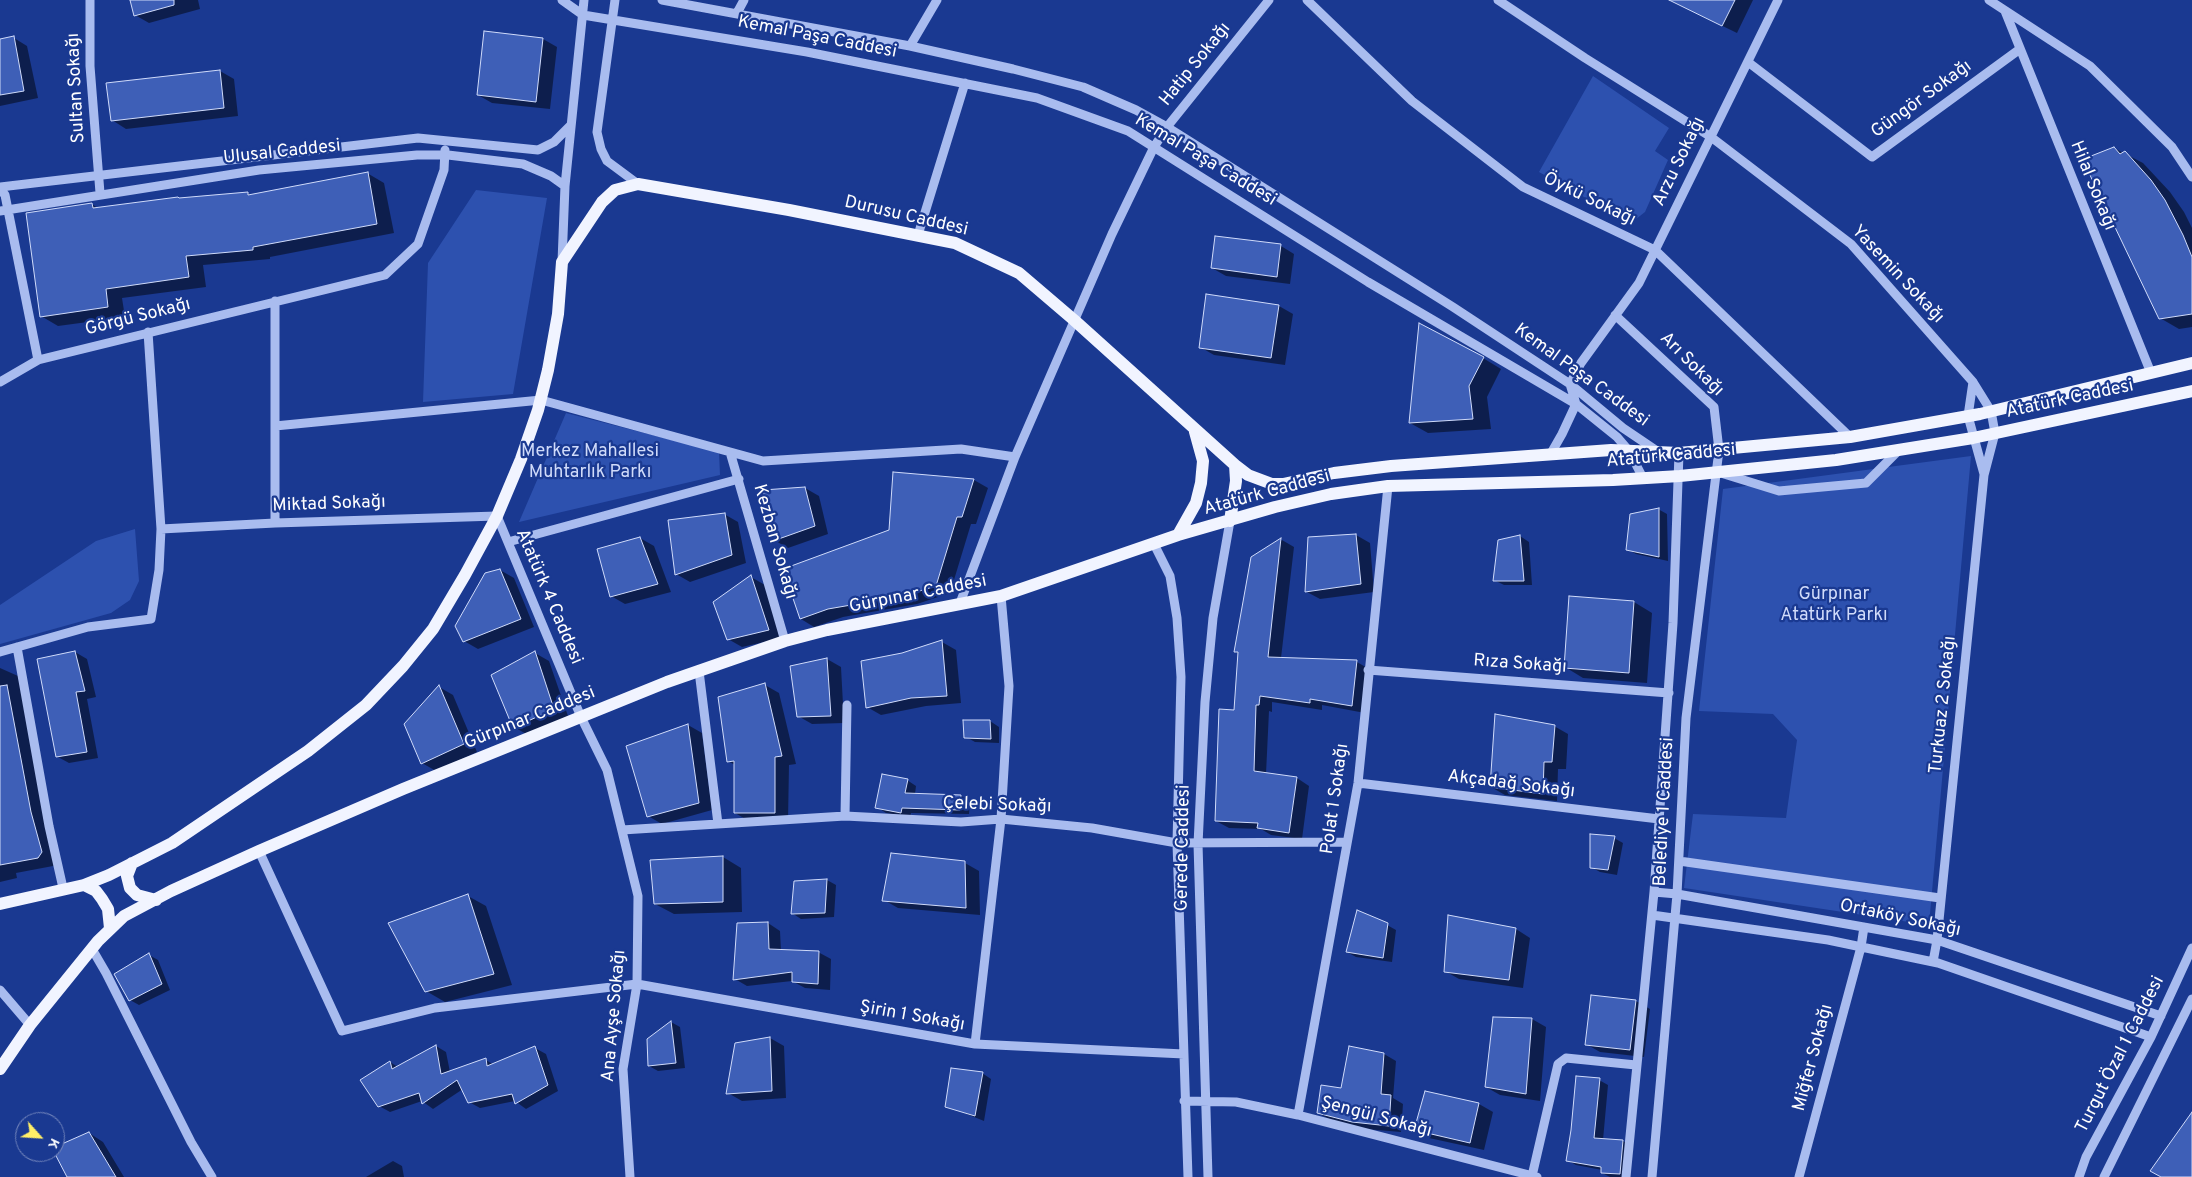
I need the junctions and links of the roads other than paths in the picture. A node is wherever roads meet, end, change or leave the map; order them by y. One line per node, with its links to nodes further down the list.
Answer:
1 (90, 0): 27 (street, Sultan Sokağı)
2 (562, 0): 15 (street, Kemal Paşa Caddesi)
3 (584, 0): 15 (street)
4 (616, 0): 16 (street)
5 (662, 0): 14 (street, Kemal Paşa Caddesi)
6 (744, 0): 14 (street)
7 (937, 0): 17 (street)
8 (1269, 0): 22 (street, Hatip Sokağı)
9 (1307, 0): 35 (street, Öykü Sokağı)
10 (1498, 0): 23 (street, Yasemin Sokağı)
11 (1778, 0): 19 (street, Arzu Sokağı)
12 (1988, 0): 13 (street)
13 (2005, 10): 18 (street, Hilal Sokağı); 28 (street)
14 (736, 13): 17 (street, Kemal Paşa Caddesi)
15 (583, 15): 16 (street, Kemal Paşa Caddesi); 21 (street)
16 (613, 19): 20 (street, Kemal Paşa Caddesi); 29 (street)
17 (910, 46): 22 (street, Kemal Paşa Caddesi)
18 (2020, 49): 19 (street, Güngör Sokağı); 43 (street, Hilal Sokağı)
19 (1748, 62): 23 (street, Arzu Sokağı)
20 (965, 83): 25 (street, Kemal Paşa Caddesi); 34 (street)
21 (571, 125): 24 (street); 30 (street)
22 (1167, 126): 25 (street, Hatip Sokağı); 46 (street, Kemal Paşa Caddesi)
23 (1711, 137): 35 (street, Arzu Sokağı); 45 (street, Yasemin Sokağı)
24 (445, 141): 26 (street, Görgü Sokağı); 27 (street)
25 (1154, 147): 39 (street, Hatip Sokağı); 49 (street, Kemal Paşa Caddesi)
26 (445, 155): 30 (street, Ulusal Caddesi); 32 (street, Ulusal Caddesi); 37 (street, Görgü Sokağı)
27 (99, 175): 31 (street); 32 (street, Sultan Sokağı)
28 (2192, 177)
29 (638, 184): 34 (main road, Durusu Caddesi); 36 (main road)
30 (565, 186): 36 (street)
31 (0, 188): 33 (street)
32 (100, 193): 33 (street, Ulusal Caddesi)
33 (4, 210): 41 (street)
34 (918, 236): 39 (main road, Durusu Caddesi)
35 (1655, 250): 38 (street, Arzu Sokağı); 55 (street, Öykü Sokağı)
36 (562, 262): 48 (main road)
37 (275, 301): 40 (street, Görgü Sokağı); 52 (street)
38 (1615, 315): 46 (street, Arzu Sokağı); 57 (street, Arı Sokağı)
39 (1074, 320): 53 (main road, Durusu Caddesi); 64 (street, Hatip Sokağı)
40 (148, 332): 41 (street, Görgü Sokağı); 75 (street)
41 (38, 360): 44 (street, Görgü Sokağı)
42 (2192, 363): 43 (main road, Atatürk Caddesi)
43 (2151, 373): 50 (main road, Atatürk Caddesi)
44 (0, 382)
45 (1973, 382): 50 (street, Yasemin Sokağı); 51 (street)
46 (1570, 384): 49 (street); 60 (street, Kemal Paşa Caddesi)
47 (2192, 391): 54 (main road, Atatürk Caddesi)
48 (541, 400): 52 (street); 61 (street); 72 (main road)
49 (1576, 404): 59 (street, Kemal Paşa Caddesi); 63 (street)
50 (1991, 411): 51 (main road, Atatürk Caddesi); 54 (street, Yasemin Sokağı)
51 (1968, 416): 55 (main road, Atatürk Caddesi); 56 (street)
52 (275, 426): 74 (street)
53 (1194, 429): 65 (main road, Atatürk Caddesi); 76 (main road)
54 (1995, 433): 56 (main road, Atatürk Caddesi); 67 (street, Yasemin Sokağı)
55 (1850, 437): 57 (main road, Atatürk Caddesi)
56 (1972, 438): 58 (main road, Atatürk Caddesi); 67 (street)
57 (1719, 450): 62 (main road, Atatürk Caddesi); 66 (street, Belediye 1 Caddesi)
58 (1899, 450): 66 (main road, Atatürk Caddesi); 66 (street)
59 (1629, 451): 60 (main road, Atatürk Caddesi); 63 (main road, Atatürk Caddesi); 69 (street, Kemal Paşa Caddesi)
60 (1656, 451): 62 (main road, Atatürk Caddesi)
61 (730, 452): 64 (street); 70 (street, Kezban Sokağı)
62 (1679, 453): 68 (street, Belediye 1 Caddesi)
63 (1550, 455): 65 (main road, Atatürk Caddesi)
64 (1015, 457): 80 (street, Hatip Sokağı)
65 (1235, 465): 73 (main road)
66 (1717, 471): 68 (main road, Atatürk Caddesi); 99 (street, Belediye 1 Caddesi)
67 (1984, 475): 105 (street, Turkuaz 2 Sokağı)
68 (1680, 476): 69 (main road, Atatürk Caddesi); 86 (street, Belediye 1 Caddesi)
69 (1643, 478): 71 (main road, Atatürk Caddesi)
70 (739, 479): 77 (street); 81 (street, Kezban Sokağı)
71 (1388, 486): 73 (main road, Atatürk Caddesi); 84 (street, Polat 1 Sokağı)
72 (497, 516): 74 (street, Miktad Sokağı); 77 (street, Atatürk 4 Caddesi); 100 (main road)
73 (1230, 521): 76 (main road, Atatürk Caddesi); 97 (street, Gerede Caddesi)
74 (274, 523): 75 (street, Miktad Sokağı)
75 (161, 529): 82 (street)
76 (1178, 535): 78 (main road, Atatürk Caddesi)
77 (508, 542): 88 (street, Atatürk 4 Caddesi)
78 (1154, 544): 79 (main road, Gürpınar Caddesi); 96 (street, Gerede Caddesi)
79 (1001, 596): 80 (main road, Gürpınar Caddesi); 91 (street)
80 (960, 604): 81 (main road, Gürpınar Caddesi)
81 (785, 641): 85 (main road, Gürpınar Caddesi)
82 (17, 647): 83 (street); 102 (street)
83 (0, 652)
84 (1368, 670): 86 (street, Rıza Sokağı); 89 (street, Polat 1 Sokağı)
85 (699, 671): 88 (main road, Gürpınar Caddesi); 93 (street)
86 (1669, 693): 92 (street, Belediye 1 Caddesi)
87 (847, 705): 90 (street)
88 (580, 717): 94 (street, Ana Ayşe Sokağı); 98 (main road, Gürpınar Caddesi)
89 (1358, 783): 92 (street, Akçadağ Sokağı); 95 (street, Polat 1 Sokağı)
90 (845, 816): 91 (street, Çelebi Sokağı); 93 (street, Çelebi Sokağı)
91 (1001, 819): 96 (street, Çelebi Sokağı); 123 (street)
92 (1659, 819): 103 (street, Belediye 1 Caddesi)
93 (718, 824): 94 (street, Çelebi Sokağı)
94 (622, 830): 117 (street, Ana Ayşe Sokağı)
95 (1347, 842): 97 (street, Çelebi Sokağı); 129 (street, Polat 1 Sokağı)
96 (1177, 843): 97 (street, Çelebi Sokağı); 124 (street, Gerede Caddesi)
97 (1198, 844): 127 (street, Gerede Caddesi)
98 (259, 851): 106 (main road, Gürpınar Caddesi); 117 (street, Şirin 1 Sokağı)
99 (1679, 861): 104 (street, Belediye 1 Caddesi); 105 (street)
100 (132, 863): 101 (main road); 106 (main road)
101 (84, 885): 102 (main road); 111 (main road)
102 (63, 888): 107 (main road)
103 (1654, 892): 104 (street, Ortaköy Sokağı); 108 (street, Belediye 1 Caddesi)
104 (1677, 894): 109 (street, Belediye 1 Caddesi); 110 (street, Ortaköy Sokağı)
105 (1940, 898): 112 (street, Turkuaz 2 Sokağı)
106 (156, 900): 111 (main road, Gürpınar Caddesi)
107 (0, 904)
108 (1652, 915): 109 (street, Ortaköy Sokağı); 125 (street, Belediye 1 Caddesi)
109 (1675, 917): 113 (street, Ortaköy Sokağı); 136 (street, Belediye 1 Caddesi)
110 (1864, 927): 112 (street, Ortaköy Sokağı); 113 (street, Miğfer Sokağı)
111 (110, 928): 115 (main road, Gürpınar Caddesi)
112 (1937, 940): 116 (street, Turkuaz 2 Sokağı); 120 (street, Ortaköy Sokağı)
113 (1861, 947): 116 (street, Ortaköy Sokağı); 137 (street, Miğfer Sokağı)
114 (2192, 948): 120 (street, Turgut Özal 1 Caddesi)
115 (92, 949): 121 (main road, Gürpınar Caddesi); 131 (street)
116 (1933, 962): 122 (street, Ortaköy Sokağı)
117 (637, 984): 123 (street, Şirin 1 Sokağı); 132 (street, Ana Ayşe Sokağı)
118 (0, 990): 121 (street)
119 (2192, 999): 139 (street)
120 (2161, 1016): 122 (street, Turgut Özal 1 Caddesi)
121 (30, 1025): 126 (main road, Gürpınar Caddesi)
122 (2151, 1037): 138 (street, Turgut Özal 1 Caddesi)
123 (975, 1044): 124 (street, Şirin 1 Sokağı)
124 (1184, 1054): 128 (street, Gerede Caddesi)
125 (1636, 1065): 130 (street); 135 (street, Belediye 1 Caddesi)
126 (0, 1069)
127 (1205, 1100): 128 (street, Şengül Sokağı); 129 (street, Şengül Sokağı); 134 (street, Gerede Caddesi)
128 (1184, 1101): 133 (street, Gerede Caddesi)
129 (1298, 1114): 130 (street, Şengül Sokağı)
130 (1535, 1176)
131 (212, 1177)
132 (630, 1177)
133 (1188, 1177)
134 (1208, 1177)
135 (1626, 1177)
136 (1652, 1177)
137 (1799, 1177)
138 (2080, 1177)
139 (2104, 1177)

